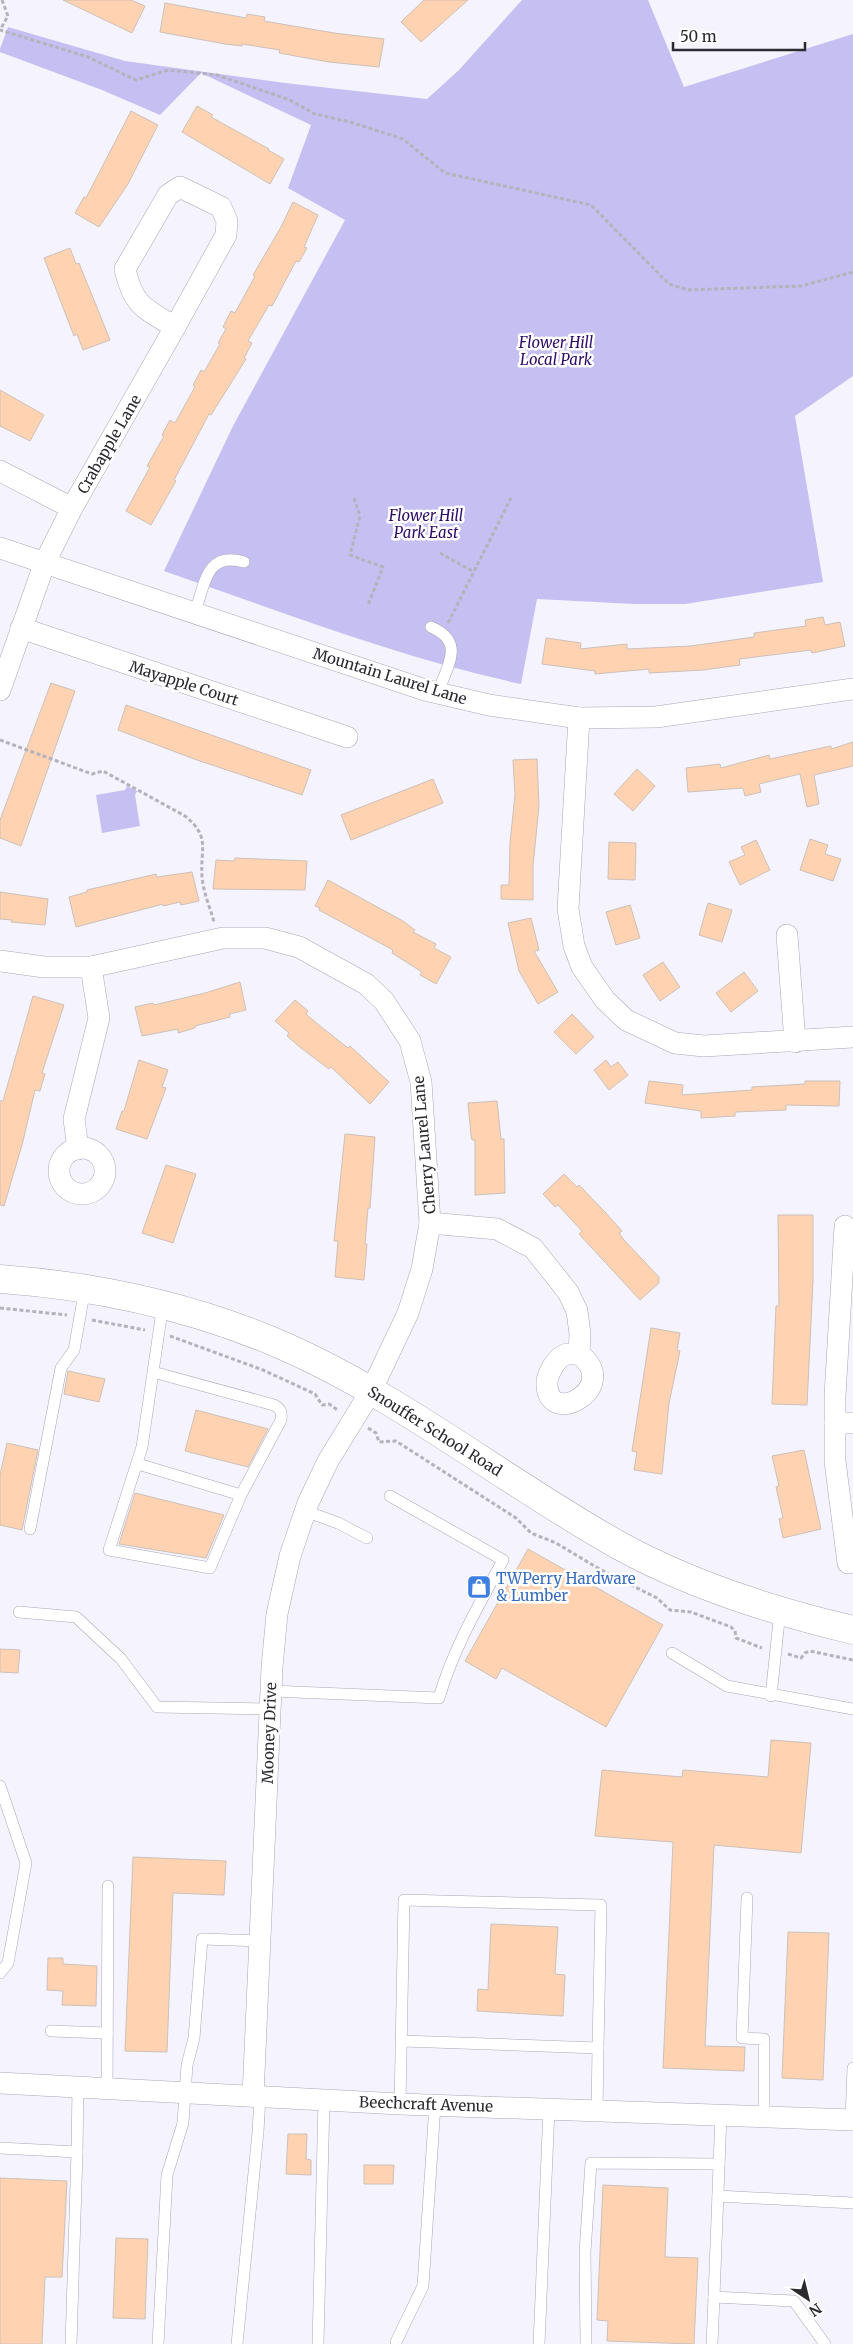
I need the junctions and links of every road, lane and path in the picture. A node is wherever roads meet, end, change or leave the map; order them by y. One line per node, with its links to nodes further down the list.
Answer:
1 (2, 0): 2 (path)
2 (853, 272)
3 (175, 327): 3 (street, Crabapple Lane); 7 (street, Crabapple Lane)
4 (0, 471): 7 (street)
5 (354, 498): 13 (path)
6 (511, 498): 12 (path)
7 (72, 508): 10 (street, Crabapple Lane)
8 (0, 548): 10 (street, Mountain Laurel Lane)
9 (440, 553): 12 (path)
10 (45, 562): 14 (street, Mountain Laurel Lane); 16 (street, Crabapple Lane)
11 (244, 562): 14 (lane)
12 (474, 572): 17 (path)
13 (368, 605)
14 (195, 612): 20 (street, Mountain Laurel Lane)
15 (431, 627): 17 (lane)
16 (21, 628): 18 (street, Crabapple Lane); 22 (street, Mayapple Court)
17 (443, 632): 20 (lane)
18 (0, 690)
19 (853, 690): 21 (street, Mountain Laurel Lane)
20 (438, 693): 21 (street, Mountain Laurel Lane)
21 (579, 718): 29 (street)
22 (347, 737)
23 (0, 740): 25 (path)
24 (786, 935): 29 (street)
25 (218, 940): 27 (street, Cherry Laurel Lane); 31 (street, Cherry Laurel Lane)
26 (0, 961): 27 (street, Cherry Laurel Lane)
27 (91, 967): 30 (street)
28 (853, 1037): 29 (street)
29 (795, 1042)
30 (78, 1149)
31 (430, 1223): 37 (street); 39 (street, Cherry Laurel Lane)
32 (845, 1226): 33 (street)
33 (848, 1247): 40 (street)
34 (0, 1280): 35 (main road, Snouffer School Road)
35 (85, 1288): 36 (main road, Snouffer School Road); 46 (lane)
36 (162, 1304): 38 (lane); 39 (main road, Snouffer School Road)
37 (579, 1354)
38 (153, 1372): 42 (lane); 43 (lane)
39 (371, 1391): 45 (street, Mooney Drive); 49 (main road, Snouffer School Road)
40 (844, 1423): 48 (street)
41 (376, 1433): 52 (path)
42 (138, 1464): 43 (lane); 43 (lane)
43 (241, 1495)
44 (390, 1496): 57 (lane)
45 (305, 1511): 47 (lane); 57 (street, Mooney Drive)
46 (30, 1529)
47 (367, 1538)
48 (848, 1563)
49 (780, 1611): 51 (main road, Snouffer School Road); 56 (lane)
50 (19, 1612): 57 (lane)
51 (853, 1630)
52 (763, 1648)
53 (672, 1653): 56 (lane)
54 (798, 1656): 55 (path)
55 (853, 1660)
56 (771, 1696): 58 (lane)
57 (270, 1700): 62 (street, Mooney Drive)
58 (853, 1709)
59 (0, 1786): 63 (lane)
60 (108, 1886): 65 (lane)
61 (747, 1898): 80 (lane)
62 (261, 1941): 72 (lane); 73 (street, Mooney Drive)
63 (0, 1973)
64 (51, 2031): 65 (lane)
65 (107, 2033): 71 (lane)
66 (403, 2041): 67 (lane); 67 (lane); 75 (lane)
67 (598, 2048): 78 (lane)
68 (853, 2068): 81 (lane)
69 (0, 2083): 70 (street, Beechcraft Avenue)
70 (78, 2086): 71 (street, Beechcraft Avenue); 83 (lane)
71 (107, 2088): 72 (street, Beechcraft Avenue)
72 (185, 2093): 73 (street, Beechcraft Avenue); 90 (lane)
73 (256, 2096): 74 (street, Beechcraft Avenue); 91 (lane)
74 (324, 2100): 75 (street, Beechcraft Avenue); 92 (lane)
75 (400, 2104): 76 (street, Beechcraft Avenue)
76 (435, 2104): 77 (street, Beechcraft Avenue); 88 (lane)
77 (549, 2109): 78 (street, Beechcraft Avenue); 93 (lane)
78 (596, 2112): 79 (street, Beechcraft Avenue)
79 (721, 2114): 80 (street, Beechcraft Avenue); 84 (lane)
80 (764, 2116): 81 (street, Beechcraft Avenue)
81 (852, 2120)
82 (0, 2148): 83 (lane)
83 (77, 2152): 89 (lane)
84 (719, 2164): 85 (lane); 94 (lane)
85 (718, 2196): 86 (lane); 87 (lane)
86 (853, 2203)
87 (714, 2297): 95 (lane); 96 (lane)
88 (396, 2342)
89 (71, 2344)
90 (158, 2344)
91 (237, 2344)
92 (318, 2344)
93 (539, 2344)
94 (586, 2344)
95 (712, 2344)
96 (825, 2344)

